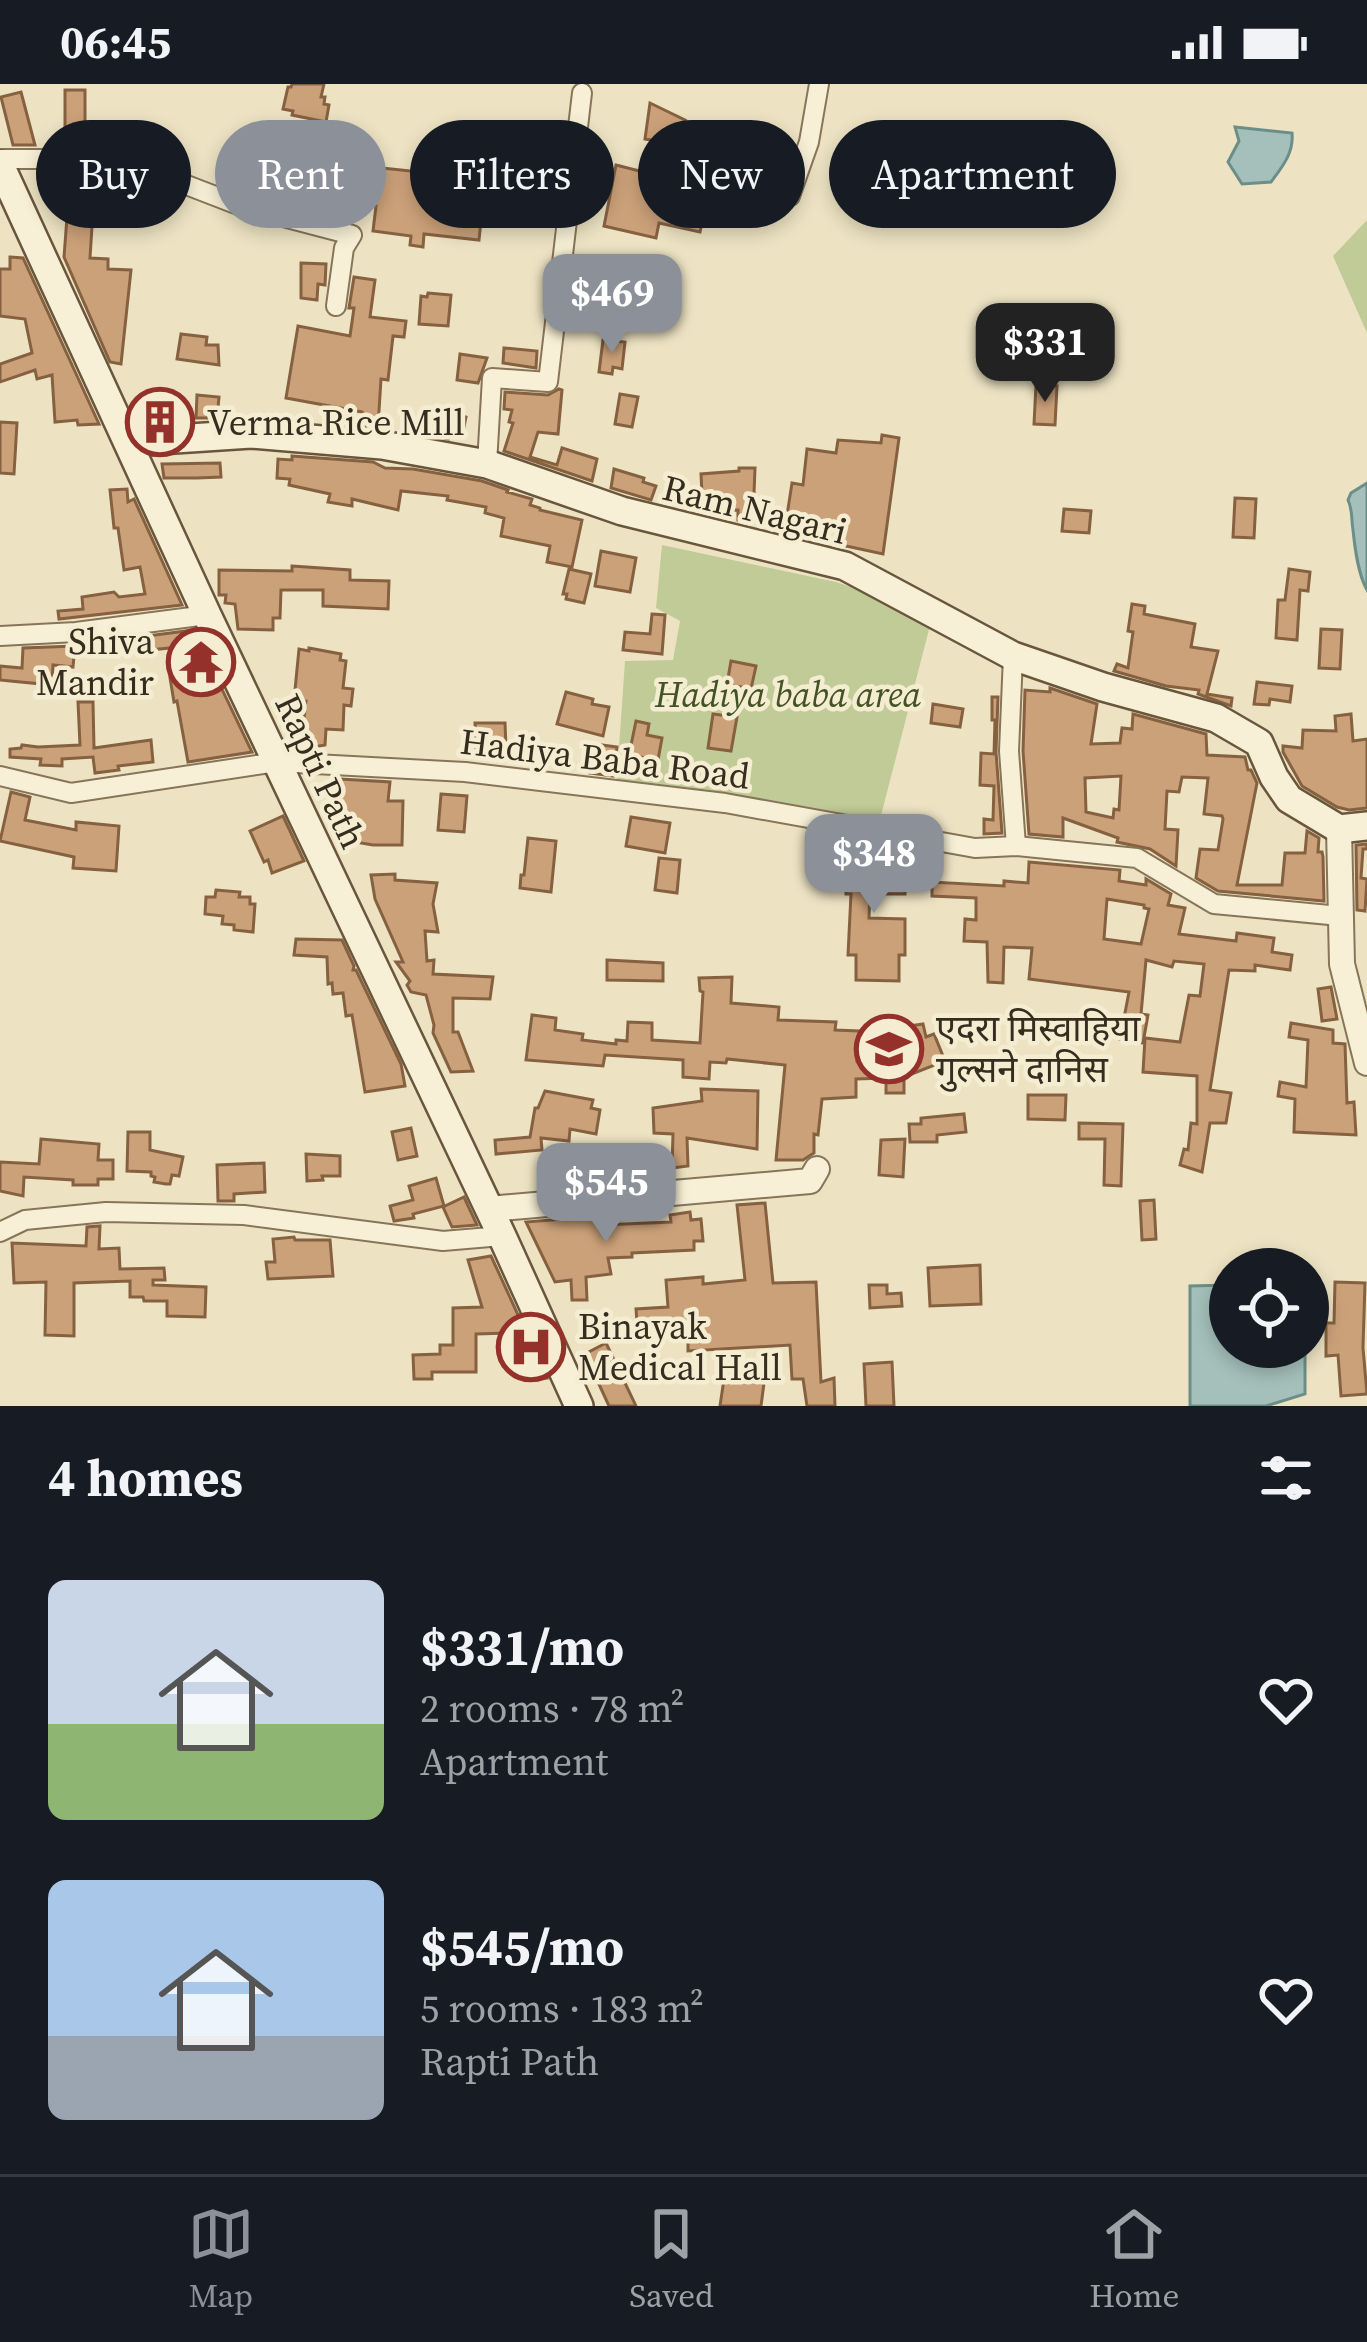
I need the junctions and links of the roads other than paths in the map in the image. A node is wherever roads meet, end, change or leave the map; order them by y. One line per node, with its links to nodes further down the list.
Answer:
1 (819, 84): 3 (street)
2 (582, 93): 7 (street)
3 (805, 151)
4 (0, 162): 5 (street); 6 (main road, Rapti Path)
5 (336, 306)
6 (129, 442): 7 (main road, Ram Nagari); 8 (main road, Rapti Path)
7 (487, 464): 10 (main road, Ram Nagari)
8 (207, 615): 9 (street); 11 (main road, Rapti Path)
9 (0, 636)
10 (1013, 656): 13 (main road, Ram Nagari); 14 (street)
11 (277, 762): 12 (street, Hadiya Baba Road); 14 (street, Hadiya Baba Road); 18 (main road, Rapti Path)
12 (0, 776)
13 (1353, 827): 15 (street)
14 (1016, 846): 15 (street, Hadiya Baba Road)
15 (1340, 916): 16 (street)
16 (1367, 1063)
17 (817, 1169): 18 (street)
18 (489, 1209): 20 (main road, Rapti Path)
19 (0, 1232): 20 (street)
20 (502, 1236): 21 (main road, Rapti Path)
21 (579, 1406)

